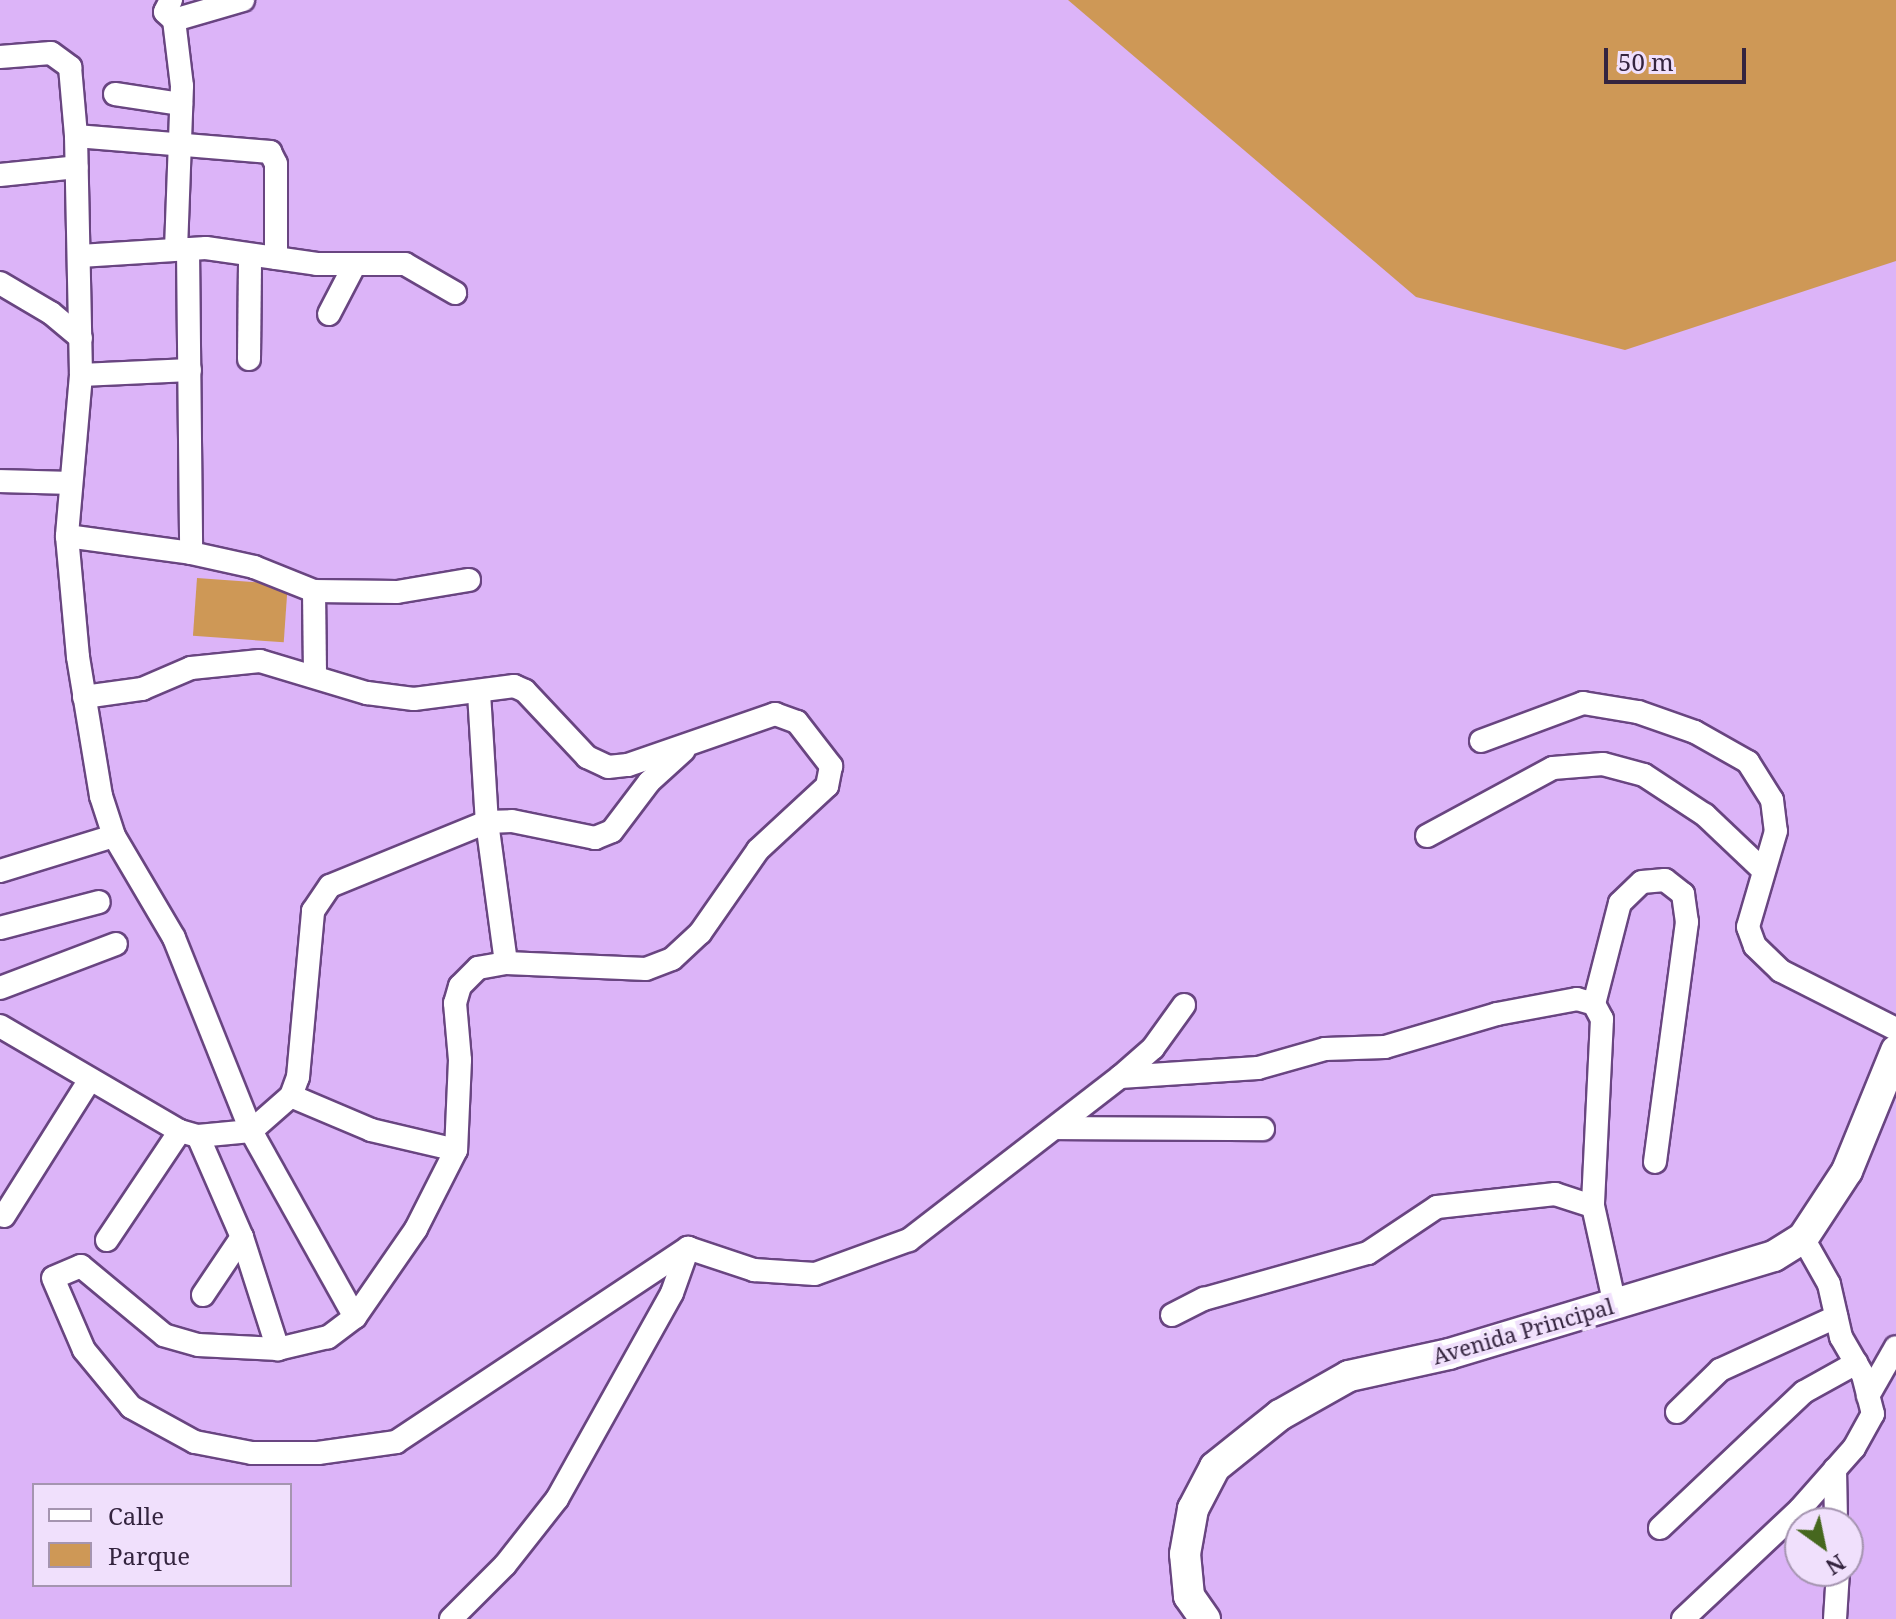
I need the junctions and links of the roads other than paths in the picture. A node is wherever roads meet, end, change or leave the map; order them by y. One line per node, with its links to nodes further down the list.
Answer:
1 (243, 0): 2 (street)
2 (173, 10): 5 (street)
3 (0, 57): 6 (street)
4 (115, 94): 5 (street)
5 (181, 104): 7 (street)
6 (76, 136): 7 (street); 8 (street)
7 (178, 140): 10 (street); 13 (street)
8 (77, 167): 9 (street); 12 (street)
9 (0, 175)
10 (182, 249): 11 (street); 12 (street); 20 (street)
11 (250, 255): 13 (street); 19 (street)
12 (80, 256): 18 (street)
13 (276, 258): 14 (street)
14 (354, 266): 16 (street); 17 (street)
15 (0, 283): 18 (street)
16 (455, 293)
17 (329, 314)
18 (81, 338): 21 (street)
19 (249, 359)
20 (190, 370): 21 (street); 25 (street)
21 (81, 375): 23 (street)
22 (0, 481): 23 (street)
23 (71, 483): 24 (street)
24 (67, 536): 25 (street); 30 (street)
25 (191, 553): 27 (street)
26 (469, 580): 27 (street)
27 (314, 591): 28 (street)
28 (315, 673): 29 (street); 30 (street)
29 (479, 693): 32 (street); 33 (street)
30 (84, 697): 34 (street)
31 (1481, 741): 36 (street)
32 (691, 744): 33 (street); 41 (street)
33 (487, 822): 41 (street); 51 (street)
34 (114, 836): 37 (street); 54 (street)
35 (1427, 836): 36 (street)
36 (1762, 869): 46 (street)
37 (0, 871)
38 (99, 902): 39 (street)
39 (0, 928)
40 (116, 944): 42 (street)
41 (506, 963): 56 (street)
42 (0, 988)
43 (1594, 1004): 48 (street); 57 (street); 58 (street)
44 (1184, 1005): 48 (street)
45 (0, 1026): 49 (street)
46 (1896, 1029)
47 (1896, 1051): 50 (street, Avenida Principal)
48 (1120, 1077): 52 (street)
49 (89, 1081): 55 (street); 59 (street)
50 (1888, 1091): 61 (street, Avenida Principal)
51 (291, 1096): 54 (street); 56 (street)
52 (1056, 1128): 53 (street); 63 (street)
53 (1263, 1129)
54 (251, 1131): 55 (street); 67 (street)
55 (189, 1134): 60 (street); 62 (street)
56 (456, 1150): 67 (street)
57 (1655, 1162)
58 (1593, 1206): 65 (street); 66 (street)
59 (4, 1216)
60 (242, 1237): 64 (street); 70 (street)
61 (1803, 1238): 65 (street, Avenida Principal); 68 (street)
62 (107, 1240)
63 (688, 1248): 70 (street); 78 (street)
64 (203, 1295)
65 (1615, 1305): 79 (street, Avenida Principal)
66 (1172, 1315)
67 (355, 1317): 70 (street)
68 (1836, 1317): 71 (street); 73 (street)
69 (1896, 1347): 72 (street)
70 (278, 1349)
71 (1856, 1363): 72 (street); 76 (street)
72 (1868, 1396): 74 (street)
73 (1677, 1412)
74 (1835, 1469): 75 (street); 80 (street)
75 (1836, 1507)
76 (1660, 1528)
77 (1837, 1587): 81 (street)
78 (451, 1619)
79 (1205, 1619)
80 (1683, 1619)
81 (1835, 1619)

